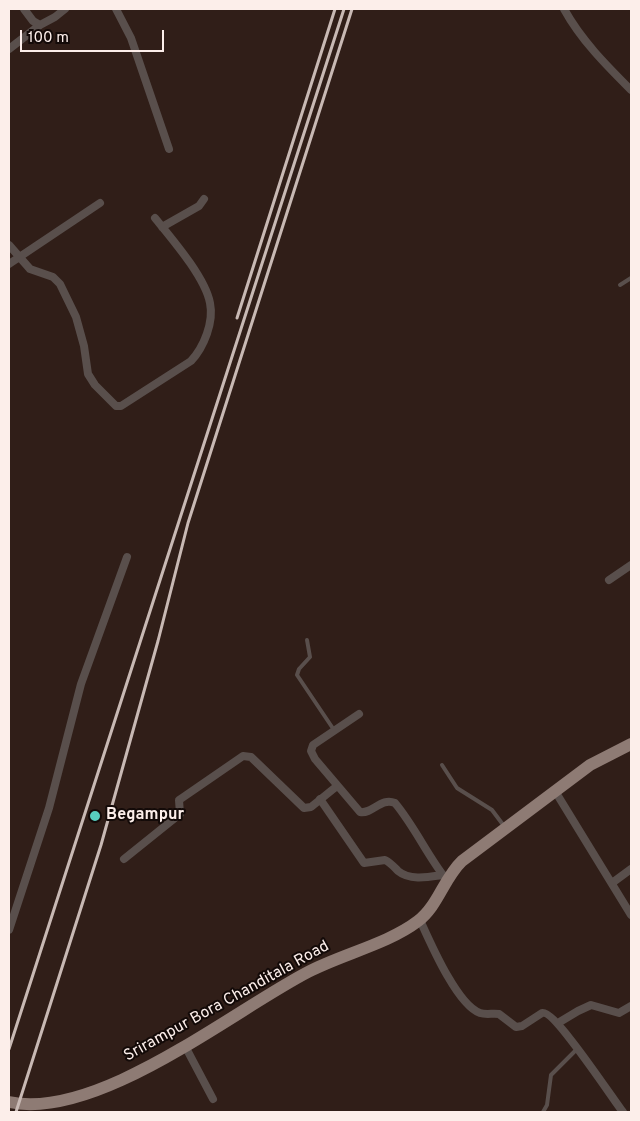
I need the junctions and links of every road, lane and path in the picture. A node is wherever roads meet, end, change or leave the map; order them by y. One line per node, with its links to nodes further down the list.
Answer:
1 (24, 9): 5 (street)
2 (65, 9): 5 (street)
3 (116, 9): 8 (street)
4 (564, 9): 7 (street)
5 (40, 25): 6 (street)
6 (9, 49)
7 (631, 90)
8 (169, 149)
9 (204, 199): 12 (street)
10 (100, 203): 14 (street)
11 (155, 218): 12 (street)
12 (162, 227): 14 (street)
13 (9, 245): 14 (street)
14 (19, 256): 15 (street)
15 (9, 264)
16 (631, 278): 17 (lane)
17 (620, 285)
18 (127, 558): 36 (street)
19 (631, 564): 20 (street)
20 (609, 580)
21 (307, 640): 23 (lane)
22 (358, 714): 23 (street)
23 (334, 731): 26 (street)
24 (631, 744): 27 (main road, Srirampur Bora Chanditala Road)
25 (442, 765): 29 (lane)
26 (337, 786): 28 (street); 32 (street)
27 (555, 791): 29 (main road, Srirampur Bora Chanditala Road); 33 (street)
28 (320, 800): 30 (street); 32 (street)
29 (506, 828): 32 (main road, Srirampur Bora Chanditala Road)
30 (124, 859)
31 (631, 870): 33 (street)
32 (445, 877): 35 (main road, Srirampur Bora Chanditala Road)
33 (612, 883): 34 (street)
34 (631, 915)
35 (420, 920): 38 (street); 39 (main road, Srirampur Bora Chanditala Road)
36 (9, 930)
37 (631, 1006): 38 (street)
38 (558, 1024): 40 (street)
39 (185, 1046): 41 (street); 42 (main road, Srirampur Bora Chanditala Road)
40 (577, 1049): 43 (lane); 44 (street)
41 (213, 1099)
42 (9, 1102)
43 (543, 1112)
44 (623, 1112)

